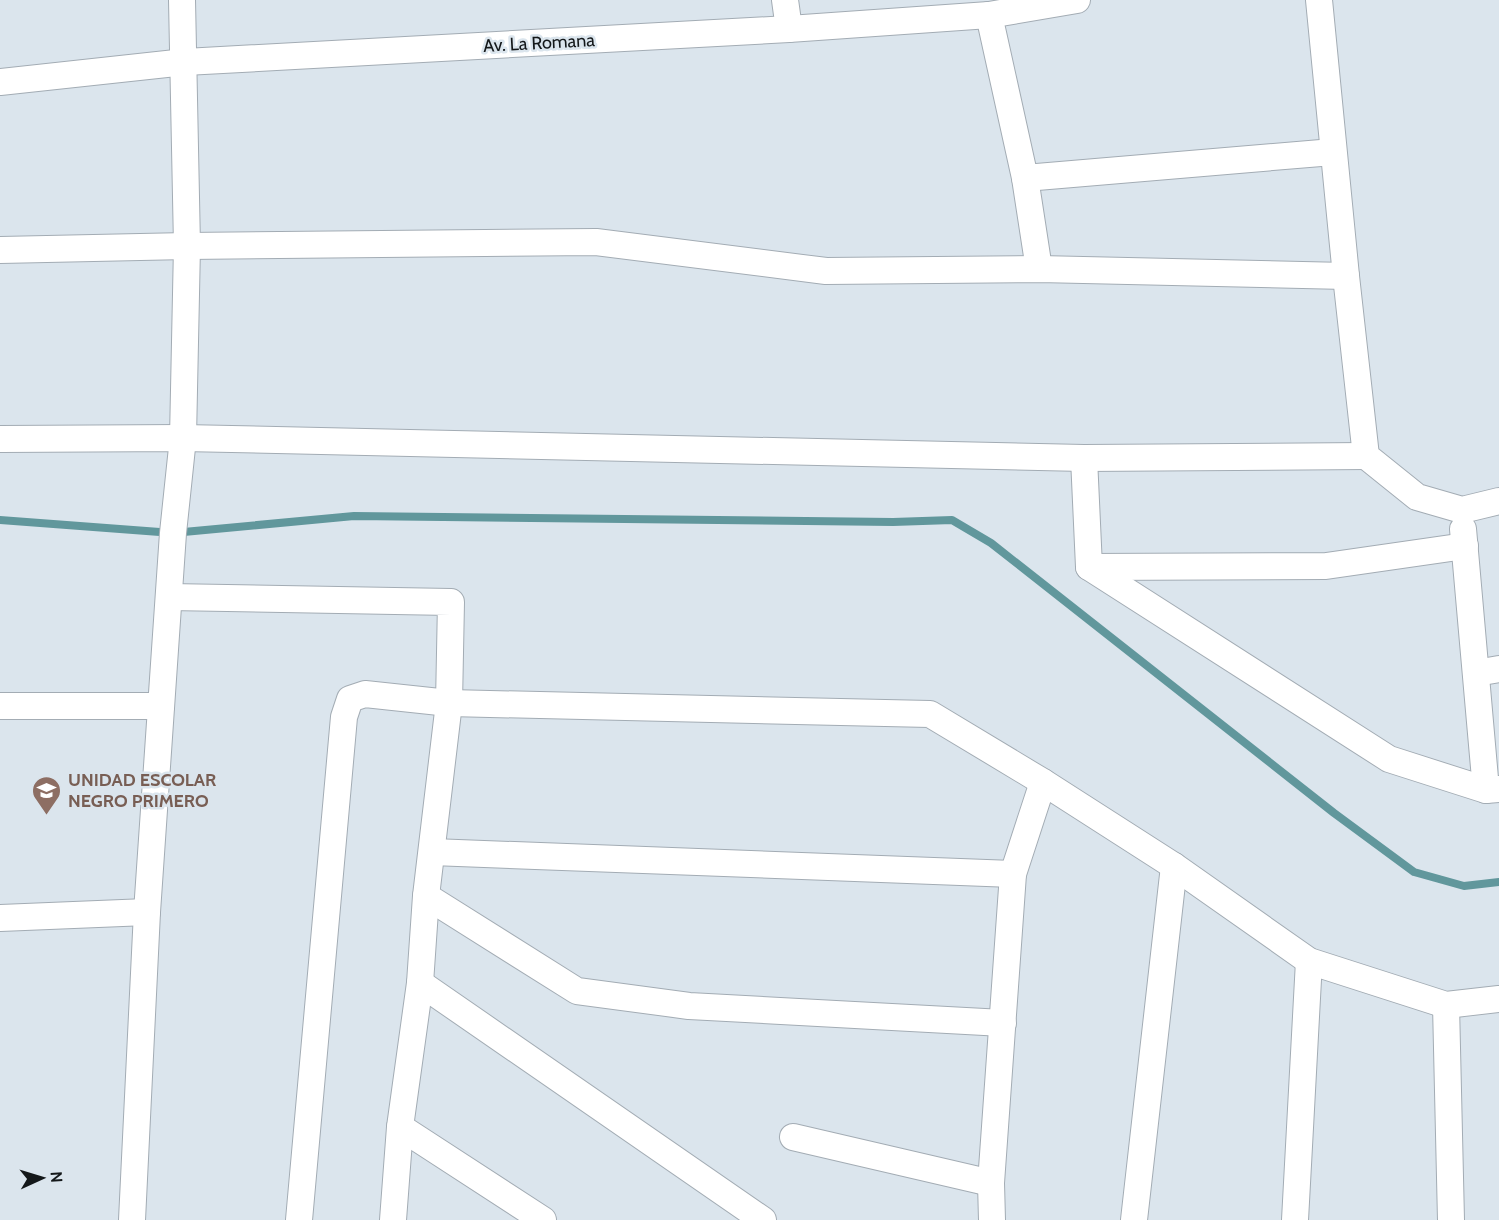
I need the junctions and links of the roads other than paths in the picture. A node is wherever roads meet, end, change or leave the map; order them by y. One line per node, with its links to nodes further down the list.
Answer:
1 (182, 0): 7 (street)
2 (785, 0): 6 (street)
3 (1077, 0): 5 (street, Av. La Romana)
4 (1319, 0): 9 (street)
5 (989, 15): 6 (street, Av. La Romana); 10 (street)
6 (789, 29): 7 (street, Av. La Romana)
7 (185, 62): 8 (street, Av. La Romana); 11 (street)
8 (0, 82)
9 (1333, 152): 10 (street); 14 (street)
10 (1026, 178): 13 (street)
11 (187, 246): 12 (street); 13 (street); 15 (street)
12 (0, 250)
13 (1039, 269): 14 (street)
14 (1346, 276): 17 (street)
15 (183, 438): 16 (street); 18 (street); 23 (street)
16 (0, 439)
17 (1366, 456): 18 (street); 20 (street)
18 (1084, 458): 22 (street)
19 (1499, 501): 20 (street)
20 (1462, 510): 21 (street)
21 (1464, 546): 22 (street); 24 (street)
22 (1089, 567): 29 (street)
23 (169, 597): 25 (street); 27 (street)
24 (1487, 671): 29 (street)
25 (449, 703): 28 (street); 30 (street); 45 (street)
26 (0, 706): 27 (street)
27 (162, 706): 34 (street)
28 (1043, 782): 31 (street); 32 (street)
29 (1492, 789)
30 (432, 852): 32 (street); 33 (street)
31 (1174, 866): 36 (street); 50 (street)
32 (1013, 874): 40 (street)
33 (426, 896): 37 (street); 40 (street)
34 (147, 912): 35 (street); 44 (street)
35 (0, 918)
36 (1309, 961): 39 (street); 51 (street)
37 (420, 983): 41 (street); 48 (street)
38 (1499, 999): 39 (street)
39 (1446, 1005): 52 (street)
40 (1003, 1023): 43 (street)
41 (400, 1127): 46 (street); 47 (street)
42 (793, 1137): 43 (street)
43 (991, 1182): 49 (street)
44 (132, 1220)
45 (299, 1220)
46 (393, 1220)
47 (543, 1220)
48 (763, 1220)
49 (992, 1220)
50 (1134, 1220)
51 (1295, 1220)
52 (1451, 1220)

